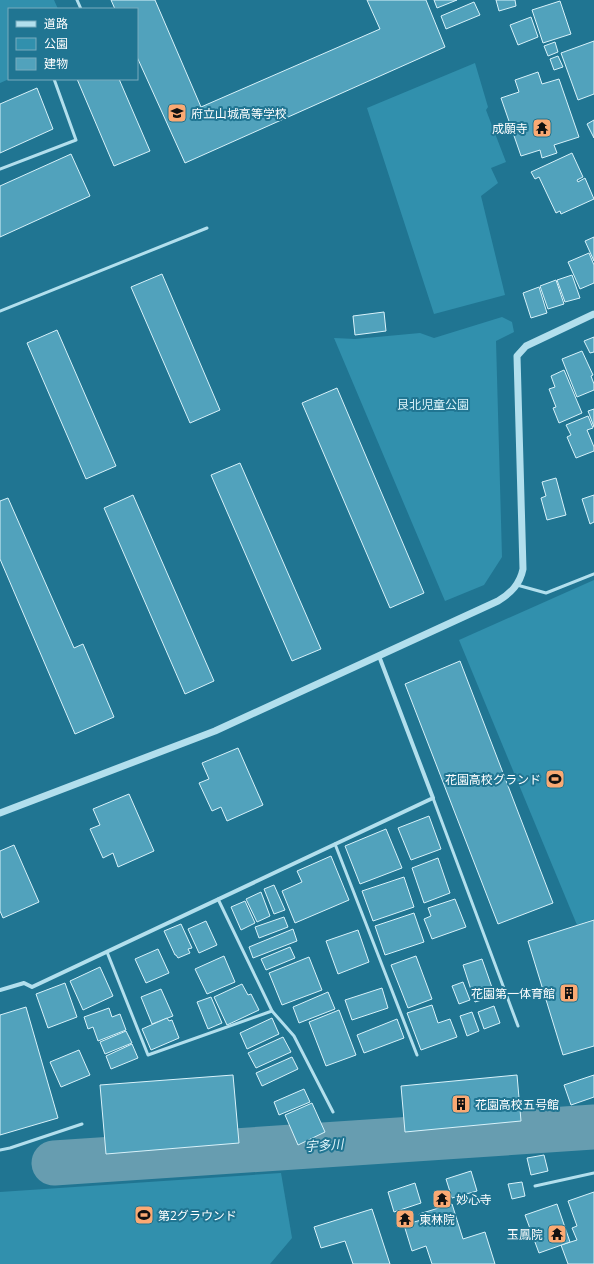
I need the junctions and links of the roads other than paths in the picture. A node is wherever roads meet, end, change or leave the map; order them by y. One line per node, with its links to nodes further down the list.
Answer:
1 (54, 80): 2 (lane)
2 (0, 168)
3 (207, 228): 4 (lane)
4 (0, 311)
5 (594, 314): 7 (street)
6 (594, 574): 7 (lane)
7 (517, 585): 8 (street)
8 (379, 656): 9 (street); 10 (street)
9 (433, 798): 11 (street); 16 (lane)
10 (0, 813)
11 (335, 844): 12 (street); 17 (lane)
12 (218, 899): 13 (street); 15 (lane)
13 (106, 952): 14 (street); 15 (lane)
14 (0, 990)
15 (272, 1011): 18 (lane)
16 (518, 1026)
17 (417, 1055)
18 (333, 1112)
19 (82, 1124): 20 (lane)
20 (0, 1150)
21 (594, 1173): 22 (lane)
22 (535, 1186)

